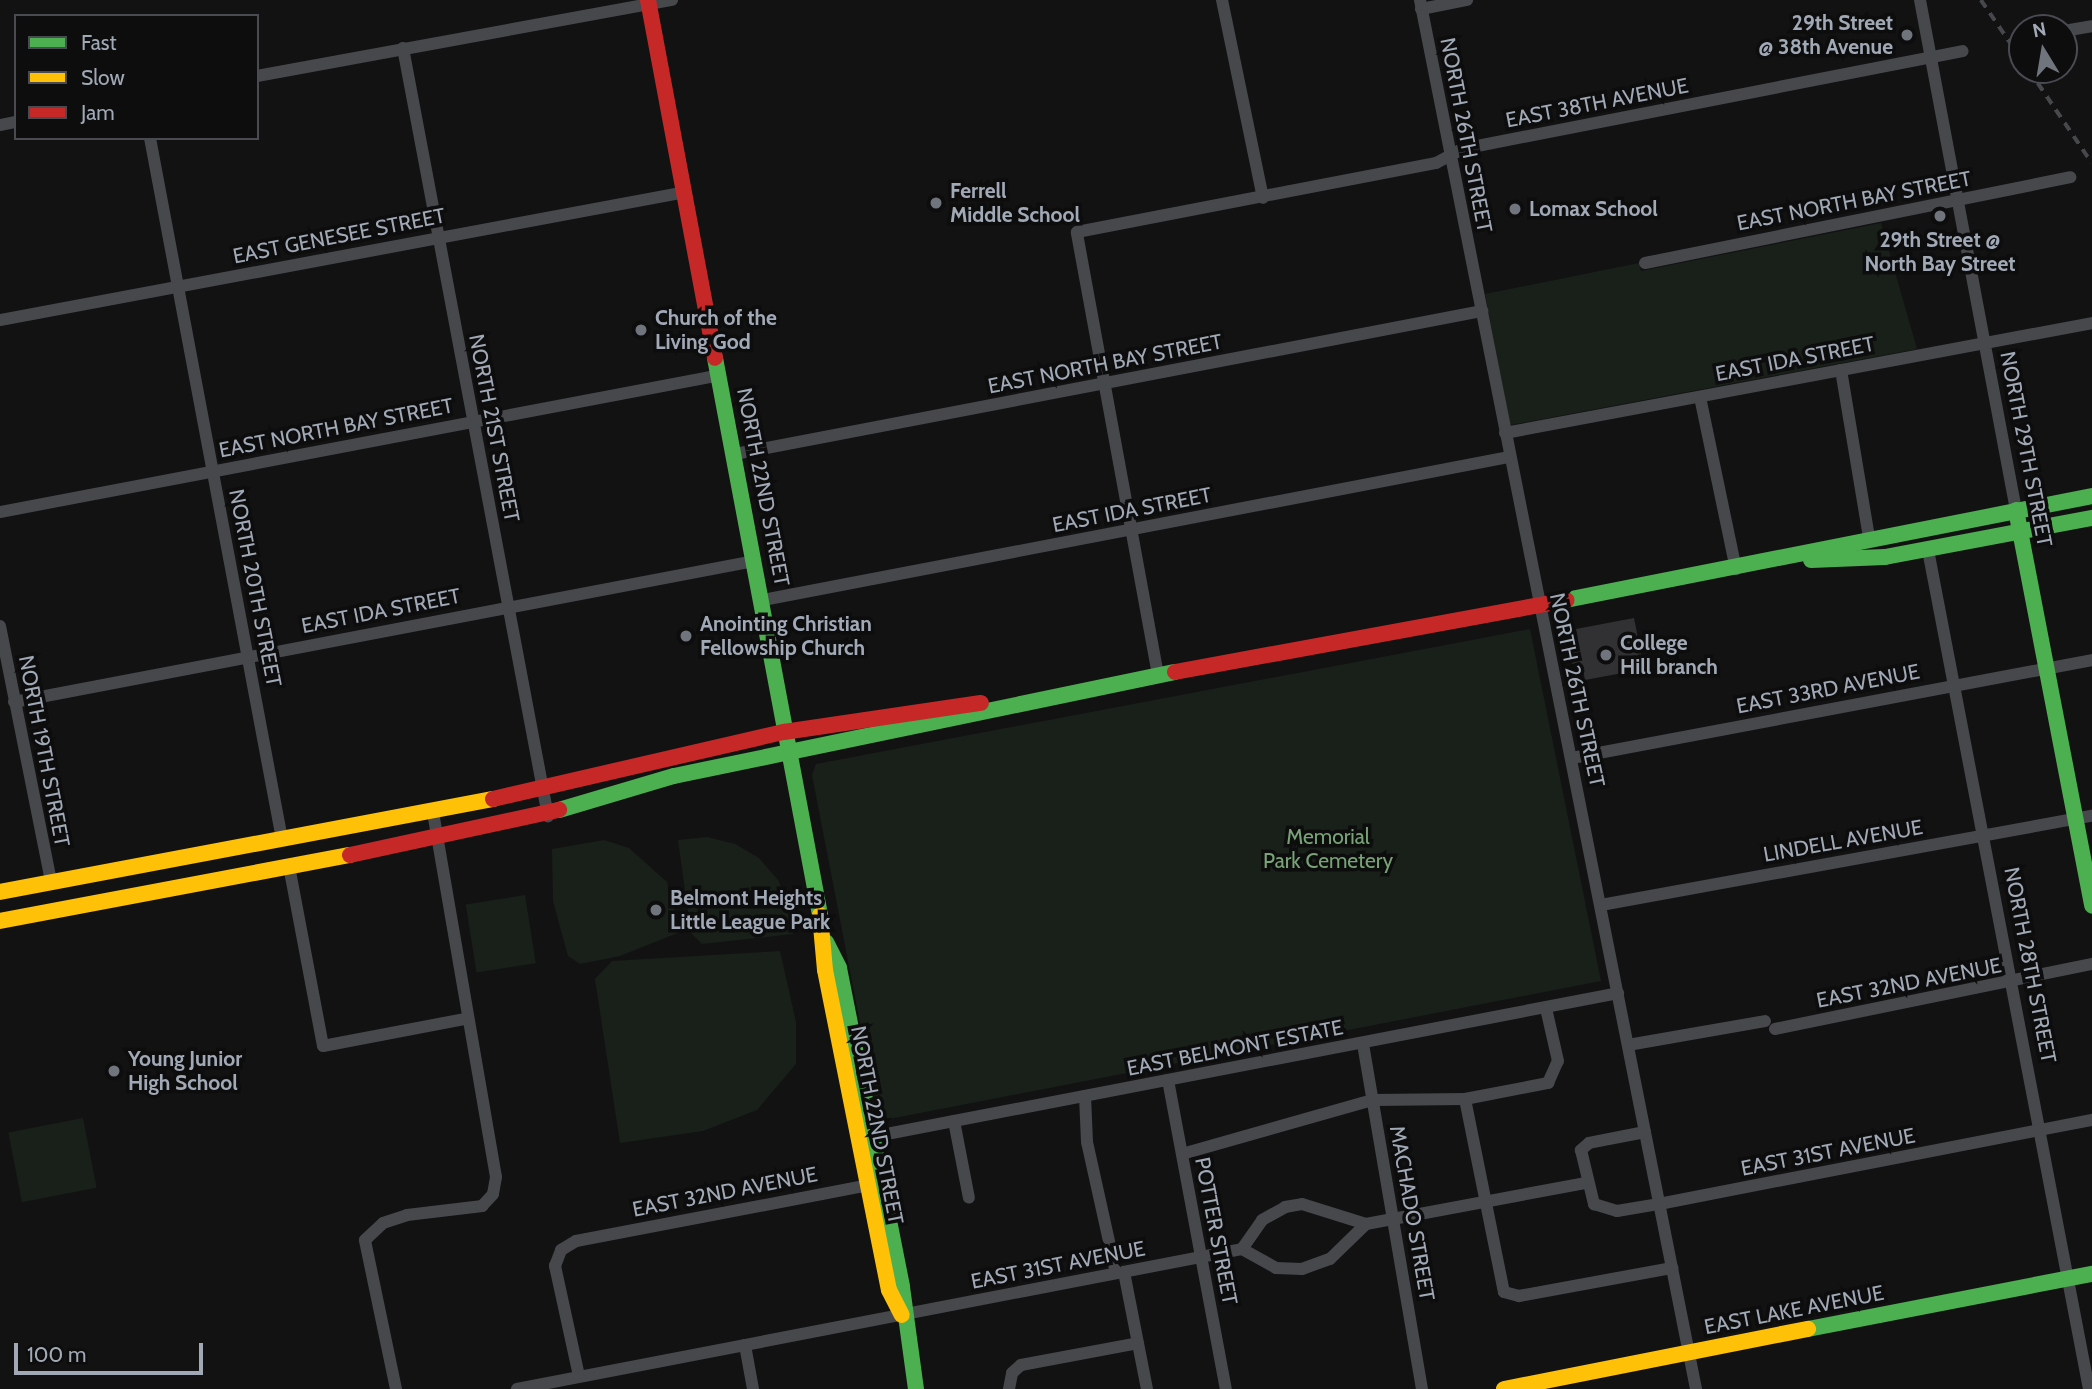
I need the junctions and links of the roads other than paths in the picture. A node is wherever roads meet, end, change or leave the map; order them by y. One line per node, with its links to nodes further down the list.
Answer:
1 (672, 0): 5 (street)
2 (1222, 0): 15 (street)
3 (1467, 0): 6 (street)
4 (1920, 0): 9 (street, NORTH 29TH STREET)
5 (649, 2): 7 (street); 14 (main road, NORTH 22ND STREET)
6 (1421, 5): 12 (street, NORTH 26TH STREET)
7 (403, 48): 10 (street); 17 (street, NORTH 21ST STREET)
8 (1963, 51): 9 (street, EAST 38TH AVENUE)
9 (1931, 57): 12 (street, EAST 38TH AVENUE); 16 (street, NORTH 29TH STREET)
10 (259, 76)
11 (150, 140): 19 (street, NORTH 20TH STREET)
12 (1451, 155): 15 (street, EAST 38TH AVENUE); 20 (street, NORTH 26TH STREET)
13 (2070, 177): 16 (street, EAST NORTH BAY STREET)
14 (685, 192): 17 (street, EAST GENESEE STREET); 25 (main road, NORTH 22ND STREET)
15 (1263, 198): 26 (street, EAST 38TH AVENUE)
16 (1957, 200): 18 (street, EAST NORTH BAY STREET); 23 (street, NORTH 29TH STREET)
17 (438, 237): 19 (street, EAST GENESEE STREET); 28 (street, NORTH 21ST STREET)
18 (1646, 263)
19 (179, 286): 21 (street, EAST GENESEE STREET); 32 (street, NORTH 20TH STREET)
20 (1482, 311): 26 (street, EAST NORTH BAY STREET); 29 (street, NORTH 26TH STREET)
21 (0, 320)
22 (2092, 324): 23 (street, EAST IDA STREET)
23 (1985, 344): 24 (street, EAST IDA STREET); 34 (street, NORTH 29TH STREET)
24 (1841, 370): 27 (street, EAST IDA STREET); 39 (street)
25 (720, 374): 28 (street, EAST NORTH BAY STREET); 30 (main road, NORTH 22ND STREET)
26 (1105, 384): 30 (street, EAST NORTH BAY STREET); 37 (street)
27 (1700, 397): 29 (street, EAST IDA STREET); 43 (street)
28 (473, 422): 32 (street, EAST NORTH BAY STREET); 45 (street, NORTH 21ST STREET)
29 (1505, 433): 31 (street, NORTH 26TH STREET)
30 (735, 454): 42 (main road, NORTH 22ND STREET)
31 (1509, 457): 37 (street, EAST IDA STREET); 46 (street, NORTH 26TH STREET)
32 (214, 471): 35 (street, EAST NORTH BAY STREET); 48 (street, NORTH 20TH STREET)
33 (2092, 496): 34 (main road)
34 (2016, 510): 38 (main road, NORTH 29TH STREET); 39 (main road)
35 (0, 512)
36 (2092, 518): 38 (main road)
37 (1131, 529): 44 (street, EAST IDA STREET); 51 (street)
38 (2021, 532): 40 (main road); 50 (main road, NORTH 29TH STREET)
39 (1869, 538): 41 (main road)
40 (1928, 550): 41 (main road); 52 (street, NORTH 28TH STREET)
41 (1787, 560): 43 (main road)
42 (754, 561): 44 (main road, NORTH 22ND STREET); 45 (street, EAST IDA STREET)
43 (1737, 569): 46 (main road)
44 (763, 600): 55 (main road, NORTH 22ND STREET)
45 (509, 606): 48 (street, EAST IDA STREET); 58 (street, NORTH 21ST STREET)
46 (1540, 606): 51 (main road); 57 (street, NORTH 26TH STREET)
47 (0, 626): 54 (street, NORTH 19TH STREET)
48 (249, 656): 54 (street, EAST IDA STREET); 65 (street, NORTH 20TH STREET)
49 (2092, 660): 50 (street, EAST 33RD AVENUE)
50 (2046, 668): 52 (street, EAST 33RD AVENUE); 61 (main road, NORTH 29TH STREET)
51 (1158, 675): 53 (main road)
52 (1956, 685): 57 (street, EAST 33RD AVENUE); 63 (street, NORTH 28TH STREET)
53 (1033, 698): 55 (main road); 56 (main road)
54 (15, 702): 67 (street, NORTH 19TH STREET)
55 (784, 732): 56 (main road, NORTH 22ND STREET); 58 (main road)
56 (789, 754): 60 (main road); 87 (main road, NORTH 22ND STREET)
57 (1572, 758): 69 (street, NORTH 26TH STREET)
58 (543, 790): 59 (main road); 60 (street, NORTH 21ST STREET)
59 (433, 813): 62 (main road); 64 (street)
60 (548, 816): 64 (main road)
61 (2084, 818): 63 (street, LINDELL AVENUE); 70 (main road, NORTH 29TH STREET)
62 (362, 825): 65 (main road); 66 (main road)
63 (1984, 835): 69 (street, LINDELL AVENUE); 73 (street, NORTH 28TH STREET)
64 (437, 838): 66 (main road); 76 (street)
65 (282, 839): 67 (main road)
66 (289, 866): 71 (main road); 76 (street)
67 (51, 883): 68 (main road)
68 (0, 892)
69 (1601, 905): 74 (street, NORTH 26TH STREET)
70 (2092, 906)
71 (0, 921)
72 (2092, 964): 73 (street, EAST 32ND AVENUE)
73 (2014, 982): 78 (street, EAST 32ND AVENUE); 85 (street, NORTH 28TH STREET)
74 (1618, 993): 75 (street, EAST BELMONT ESTATE); 78 (street, NORTH 26TH STREET)
75 (1546, 1008): 77 (street, EAST BELMONT ESTATE); 81 (street)
76 (465, 1019): 109 (street)
77 (1363, 1044): 79 (street, EAST BELMONT ESTATE); 82 (street, MACHADO STREET)
78 (1628, 1045): 86 (street, NORTH 26TH STREET)
79 (1168, 1080): 80 (street, EAST BELMONT ESTATE); 88 (street, POTTER STREET)
80 (1084, 1096): 84 (street, EAST BELMONT ESTATE); 99 (street)
81 (1465, 1099): 82 (street); 92 (street)
82 (1373, 1100): 88 (street); 94 (street, MACHADO STREET)
83 (2092, 1120): 85 (street, EAST 31ST AVENUE)
84 (954, 1121): 87 (street, EAST BELMONT ESTATE); 91 (street)
85 (2041, 1130): 93 (street, EAST 31ST AVENUE); 101 (street, NORTH 28TH STREET)
86 (1645, 1132): 89 (street); 93 (street, NORTH 26TH STREET)
87 (866, 1138): 90 (main road, NORTH 22ND STREET)
88 (1182, 1154): 97 (street, POTTER STREET)
89 (1586, 1183): 92 (street); 93 (street, EAST 31ST AVENUE)
90 (875, 1184): 102 (main road, NORTH 22ND STREET); 106 (street, EAST 32ND AVENUE)
91 (969, 1198)
92 (1485, 1200): 94 (street); 98 (street)
93 (1659, 1204): 98 (street, NORTH 26TH STREET)
94 (1394, 1217): 95 (street); 116 (street, MACHADO STREET)
95 (1366, 1224): 96 (street); 96 (street)
96 (1242, 1249): 97 (street, EAST 31ST AVENUE)
97 (1202, 1256): 99 (street, EAST 31ST AVENUE); 115 (street, POTTER STREET)
98 (1672, 1268): 105 (street, NORTH 26TH STREET)
99 (1120, 1272): 102 (street, EAST 31ST AVENUE); 103 (street)
100 (2092, 1275): 101 (main road, EAST LAKE AVENUE)
101 (2069, 1279): 105 (main road, EAST LAKE AVENUE); 119 (street, NORTH 28TH STREET)
102 (902, 1315): 104 (street, EAST 31ST AVENUE); 112 (main road, NORTH 22ND STREET)
103 (1138, 1343): 113 (street); 114 (street)
104 (745, 1345): 106 (street, EAST 31ST AVENUE); 111 (street)
105 (1689, 1352): 108 (main road, EAST LAKE AVENUE); 118 (street, NORTH 26TH STREET)
106 (579, 1376): 107 (street, EAST 31ST AVENUE)
107 (566, 1384): 110 (street, EAST 31ST AVENUE)
108 (1554, 1384): 117 (main road, EAST LAKE AVENUE)
109 (396, 1389)
110 (517, 1389)
111 (753, 1389)
112 (916, 1389)
113 (1009, 1389)
114 (1147, 1389)
115 (1226, 1389)
116 (1422, 1389)
117 (1504, 1389)
118 (1696, 1389)
119 (2090, 1389)

